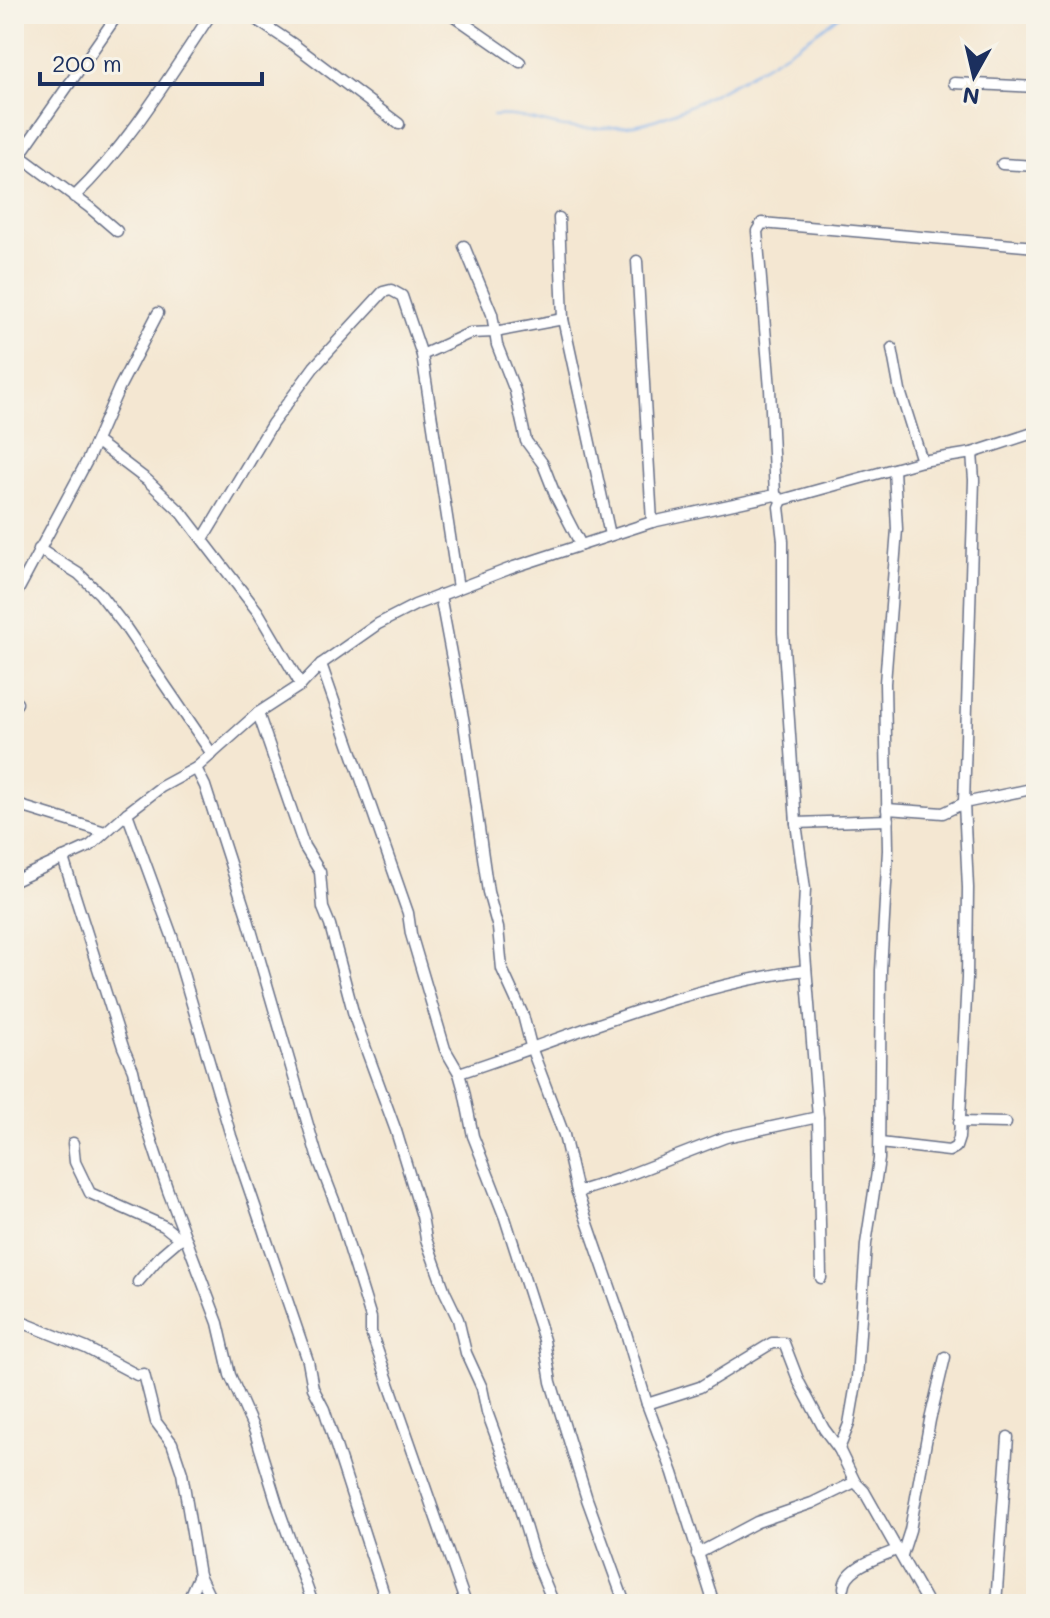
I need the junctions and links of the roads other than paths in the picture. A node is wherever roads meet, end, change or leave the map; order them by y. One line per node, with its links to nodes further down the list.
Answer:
1 (118, 14): 9 (street)
2 (211, 14): 12 (street)
3 (248, 14): 8 (street)
4 (451, 14): 5 (street)
5 (520, 62)
6 (954, 83): 7 (street)
7 (1036, 87)
8 (399, 124)
9 (16, 154): 12 (street)
10 (1002, 164): 11 (street)
11 (1036, 166)
12 (74, 197): 14 (street)
13 (559, 218): 19 (street)
14 (117, 231)
15 (464, 246): 20 (street)
16 (1036, 247): 28 (street)
17 (637, 261): 29 (street)
18 (158, 313): 24 (street)
19 (563, 319): 20 (street); 30 (street)
20 (495, 332): 22 (street); 32 (street)
21 (892, 348): 26 (street)
22 (422, 355): 31 (street); 34 (street)
23 (1036, 432): 25 (street)
24 (97, 442): 31 (street); 33 (street)
25 (972, 453): 26 (street); 43 (street)
26 (922, 461): 27 (street)
27 (894, 469): 28 (street); 46 (street)
28 (778, 497): 29 (street); 47 (street)
29 (652, 522): 30 (street)
30 (610, 535): 32 (street)
31 (203, 539): 38 (street)
32 (581, 545): 34 (street)
33 (39, 549): 36 (street); 40 (street)
34 (458, 588): 35 (street)
35 (440, 595): 37 (street); 52 (street)
36 (14, 598)
37 (321, 664): 38 (street); 53 (street)
38 (301, 685): 39 (street)
39 (258, 713): 40 (street); 78 (street)
40 (212, 754): 41 (street)
41 (196, 768): 45 (street); 77 (street)
42 (1036, 788): 43 (street)
43 (964, 803): 46 (street); 55 (street)
44 (14, 804): 48 (street)
45 (127, 813): 48 (street); 76 (street)
46 (888, 815): 47 (street); 58 (street)
47 (796, 823): 51 (street)
48 (105, 832): 49 (street)
49 (63, 858): 50 (street); 60 (street)
50 (14, 881)
51 (806, 970): 52 (street); 54 (street)
52 (532, 1050): 53 (street); 59 (street)
53 (459, 1073): 79 (street)
54 (818, 1117): 59 (street); 61 (street)
55 (959, 1122): 56 (street); 58 (street)
56 (1006, 1123)
57 (73, 1143): 60 (street)
58 (880, 1143): 67 (street)
59 (577, 1192): 65 (street)
60 (182, 1237): 62 (street); 75 (street)
61 (821, 1278)
62 (138, 1282)
63 (14, 1319): 71 (street)
64 (945, 1357): 69 (street)
65 (647, 1404): 67 (street); 70 (street)
66 (1008, 1437): 82 (street)
67 (839, 1449): 68 (street)
68 (855, 1482): 69 (street); 70 (street)
69 (900, 1552): 72 (street); 81 (street)
70 (697, 1554): 80 (street)
71 (199, 1575): 73 (street); 74 (street)
72 (844, 1588)
73 (186, 1604)
74 (213, 1604)
75 (313, 1604)
76 (387, 1604)
77 (466, 1604)
78 (554, 1604)
79 (625, 1604)
80 (714, 1604)
81 (928, 1604)
82 (996, 1604)

